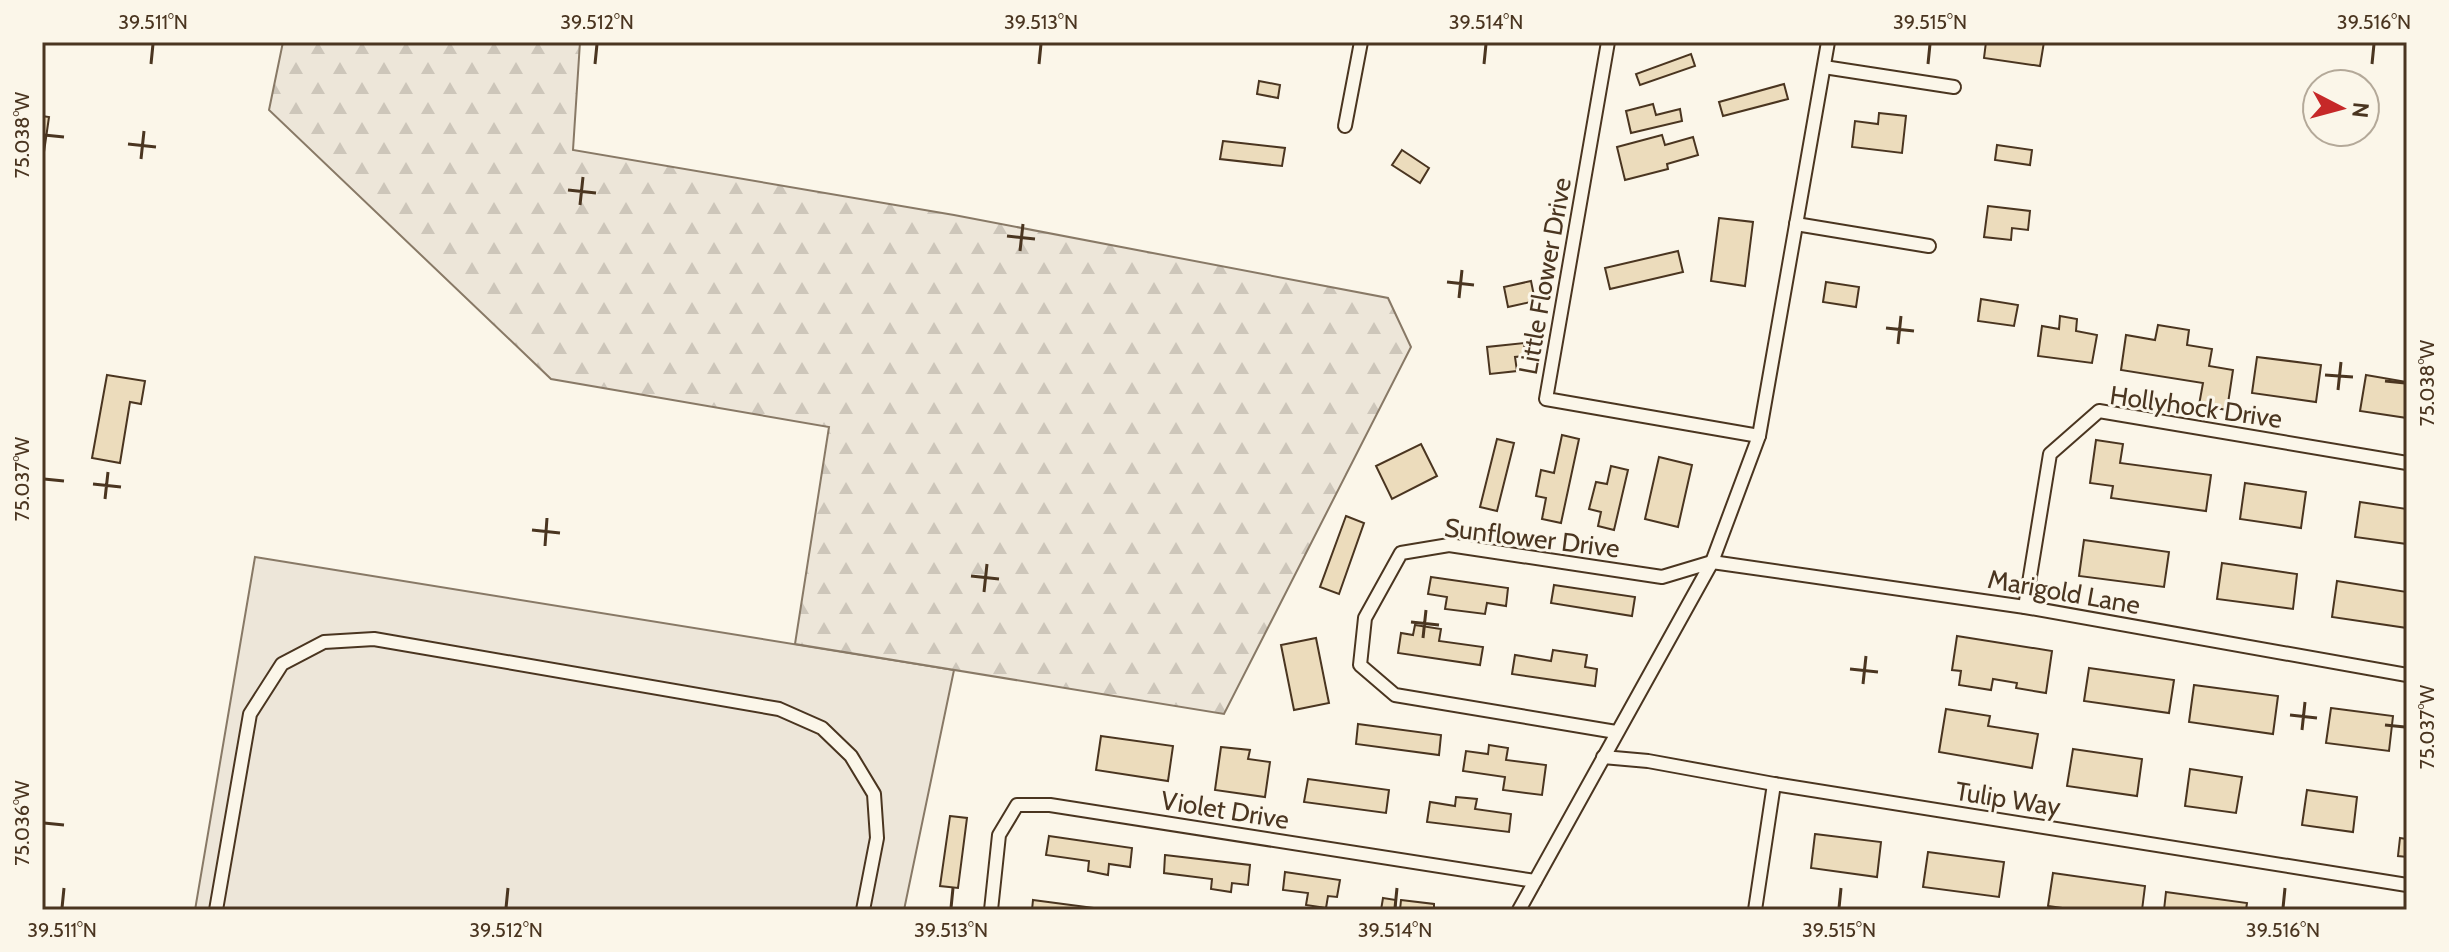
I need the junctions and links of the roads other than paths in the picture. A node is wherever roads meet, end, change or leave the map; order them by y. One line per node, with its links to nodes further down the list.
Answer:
1 (1361, 42): 6 (lane)
2 (1608, 42): 9 (lane, Little Flower Drive)
3 (1828, 42): 4 (lane)
4 (1824, 67): 5 (lane); 7 (lane)
5 (1954, 87)
6 (1345, 126)
7 (1796, 224): 8 (lane); 9 (lane)
8 (1929, 246)
9 (1759, 436): 11 (lane)
10 (2407, 463): 12 (lane, Hollyhock Drive)
11 (1712, 562): 12 (lane, Marigold Lane); 14 (lane); 14 (lane, Sunflower Drive)
12 (2025, 607): 13 (lane, Marigold Lane)
13 (2407, 675)
14 (1616, 732): 15 (lane)
15 (1603, 757): 16 (lane, Tulip Way); 17 (lane)
16 (1774, 784): 18 (lane, Tulip Way); 23 (lane)
17 (1535, 881): 21 (lane, Violet Drive); 22 (lane)
18 (2407, 885)
19 (216, 910): 20 (lane)
20 (863, 910)
21 (991, 910)
22 (1519, 910)
23 (1755, 910)

